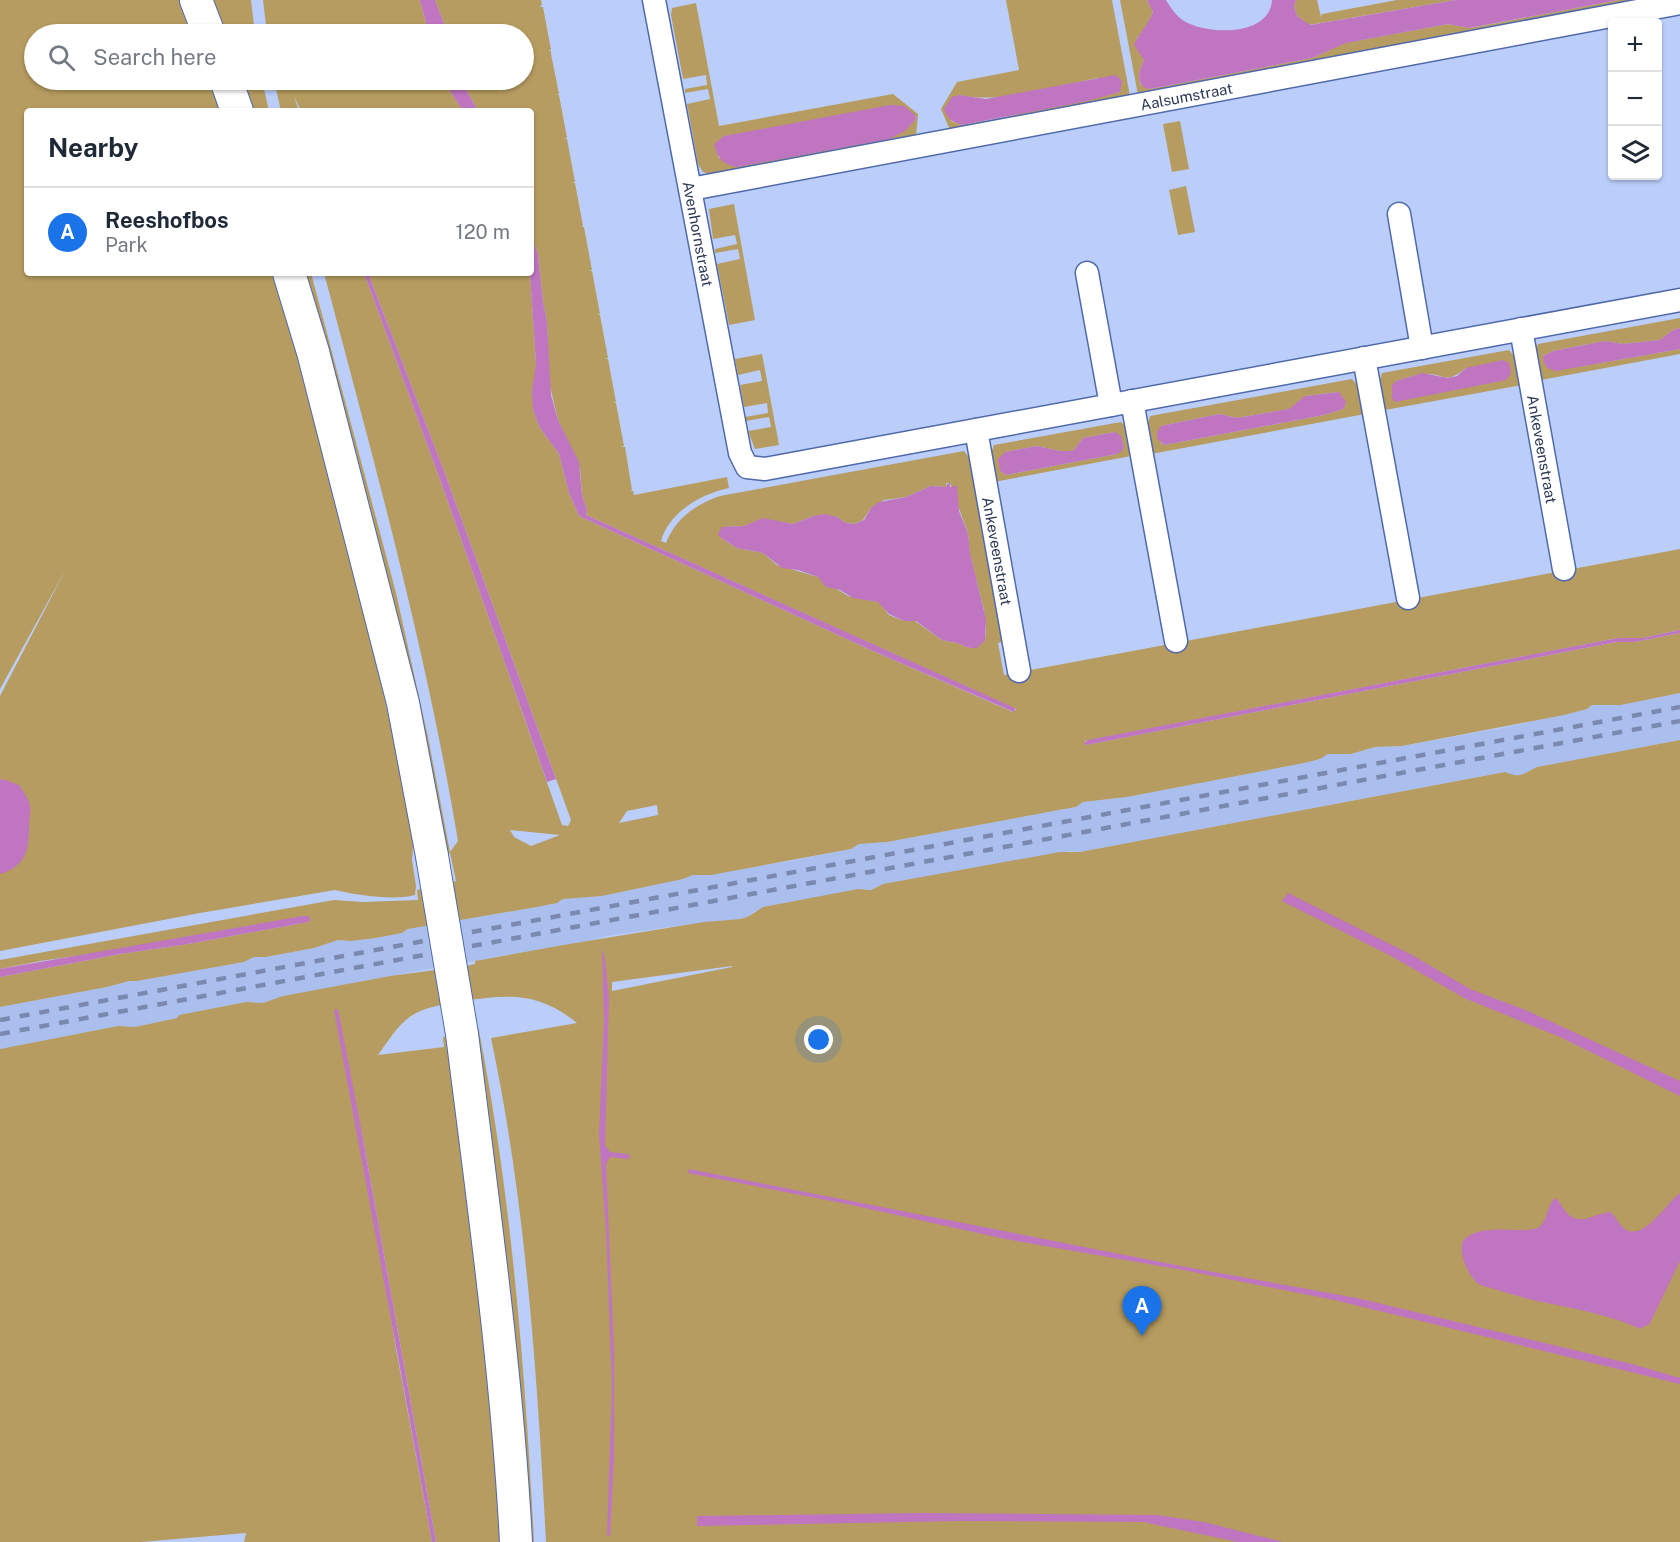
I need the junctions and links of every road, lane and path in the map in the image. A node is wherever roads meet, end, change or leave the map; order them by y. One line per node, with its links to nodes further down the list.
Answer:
1 (196, 0): 4 (main road)
2 (654, 0): 7 (street, Avenhornstraat)
3 (1680, 3): 7 (street, Aalsumstraat)
4 (205, 24)
5 (230, 90): 6 (main road)
6 (236, 108)
7 (692, 189): 16 (street, Avenhornstraat)
8 (1399, 214): 13 (street)
9 (1087, 273): 15 (street)
10 (290, 276): 21 (main road, bridge)
11 (1680, 300): 12 (street)
12 (1521, 329): 13 (street); 17 (street, Ankeveenstraat)
13 (1422, 348): 14 (street)
14 (1364, 358): 15 (street); 18 (street)
15 (1121, 403): 16 (street); 19 (street)
16 (976, 430): 20 (street, Ankeveenstraat)
17 (1564, 569)
18 (1408, 598)
19 (1176, 641)
20 (1019, 671)
21 (516, 1542)

